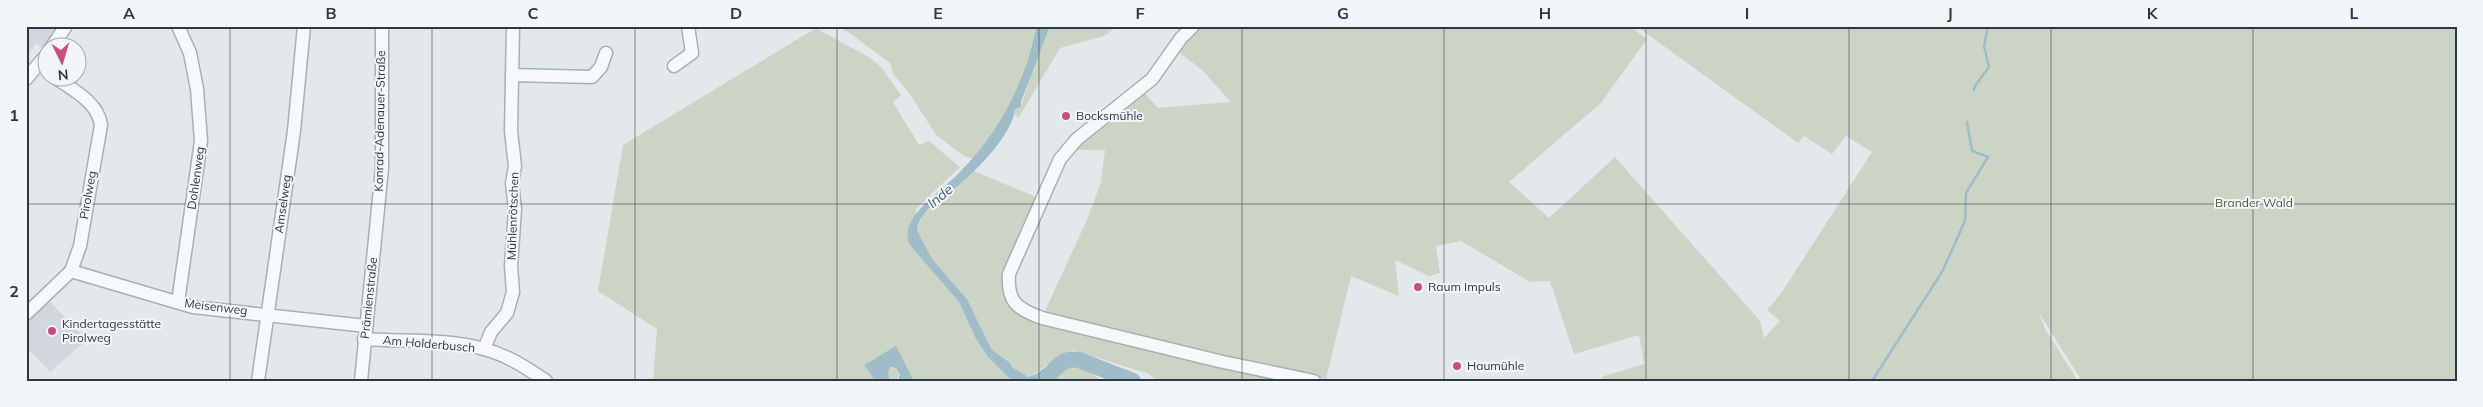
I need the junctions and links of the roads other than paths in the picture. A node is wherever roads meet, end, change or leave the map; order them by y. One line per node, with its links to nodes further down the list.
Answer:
1 (66, 26): 8 (street)
2 (178, 26): 17 (street, Dohlenweg)
3 (304, 26): 19 (street, Amselweg)
4 (382, 26): 15 (street, Konrad-Adenauer-Straße)
5 (513, 26): 12 (street, Mühlenrötschen)
6 (688, 26): 10 (street)
7 (1193, 26): 26 (street)
8 (58, 38)
9 (606, 53): 12 (street)
10 (674, 66)
11 (38, 71): 13 (street)
12 (512, 75): 22 (street, Mühlenrötschen)
13 (26, 79)
14 (70, 88): 16 (street, Pirolweg)
15 (377, 215): 20 (street, Prämienstraße)
16 (71, 270): 17 (street, Meisenweg); 18 (street, Pirolweg)
17 (178, 302): 19 (street, Meisenweg)
18 (26, 314)
19 (267, 314): 20 (street, Meisenweg); 23 (street, Amselweg)
20 (366, 326): 21 (street, Prämienstraße)
21 (364, 339): 22 (street, Am Holderbusch); 24 (street, Prämienstraße)
22 (484, 349): 25 (street, Am Holderbusch)
23 (258, 381)
24 (362, 381)
25 (546, 381)
26 (1314, 381)

